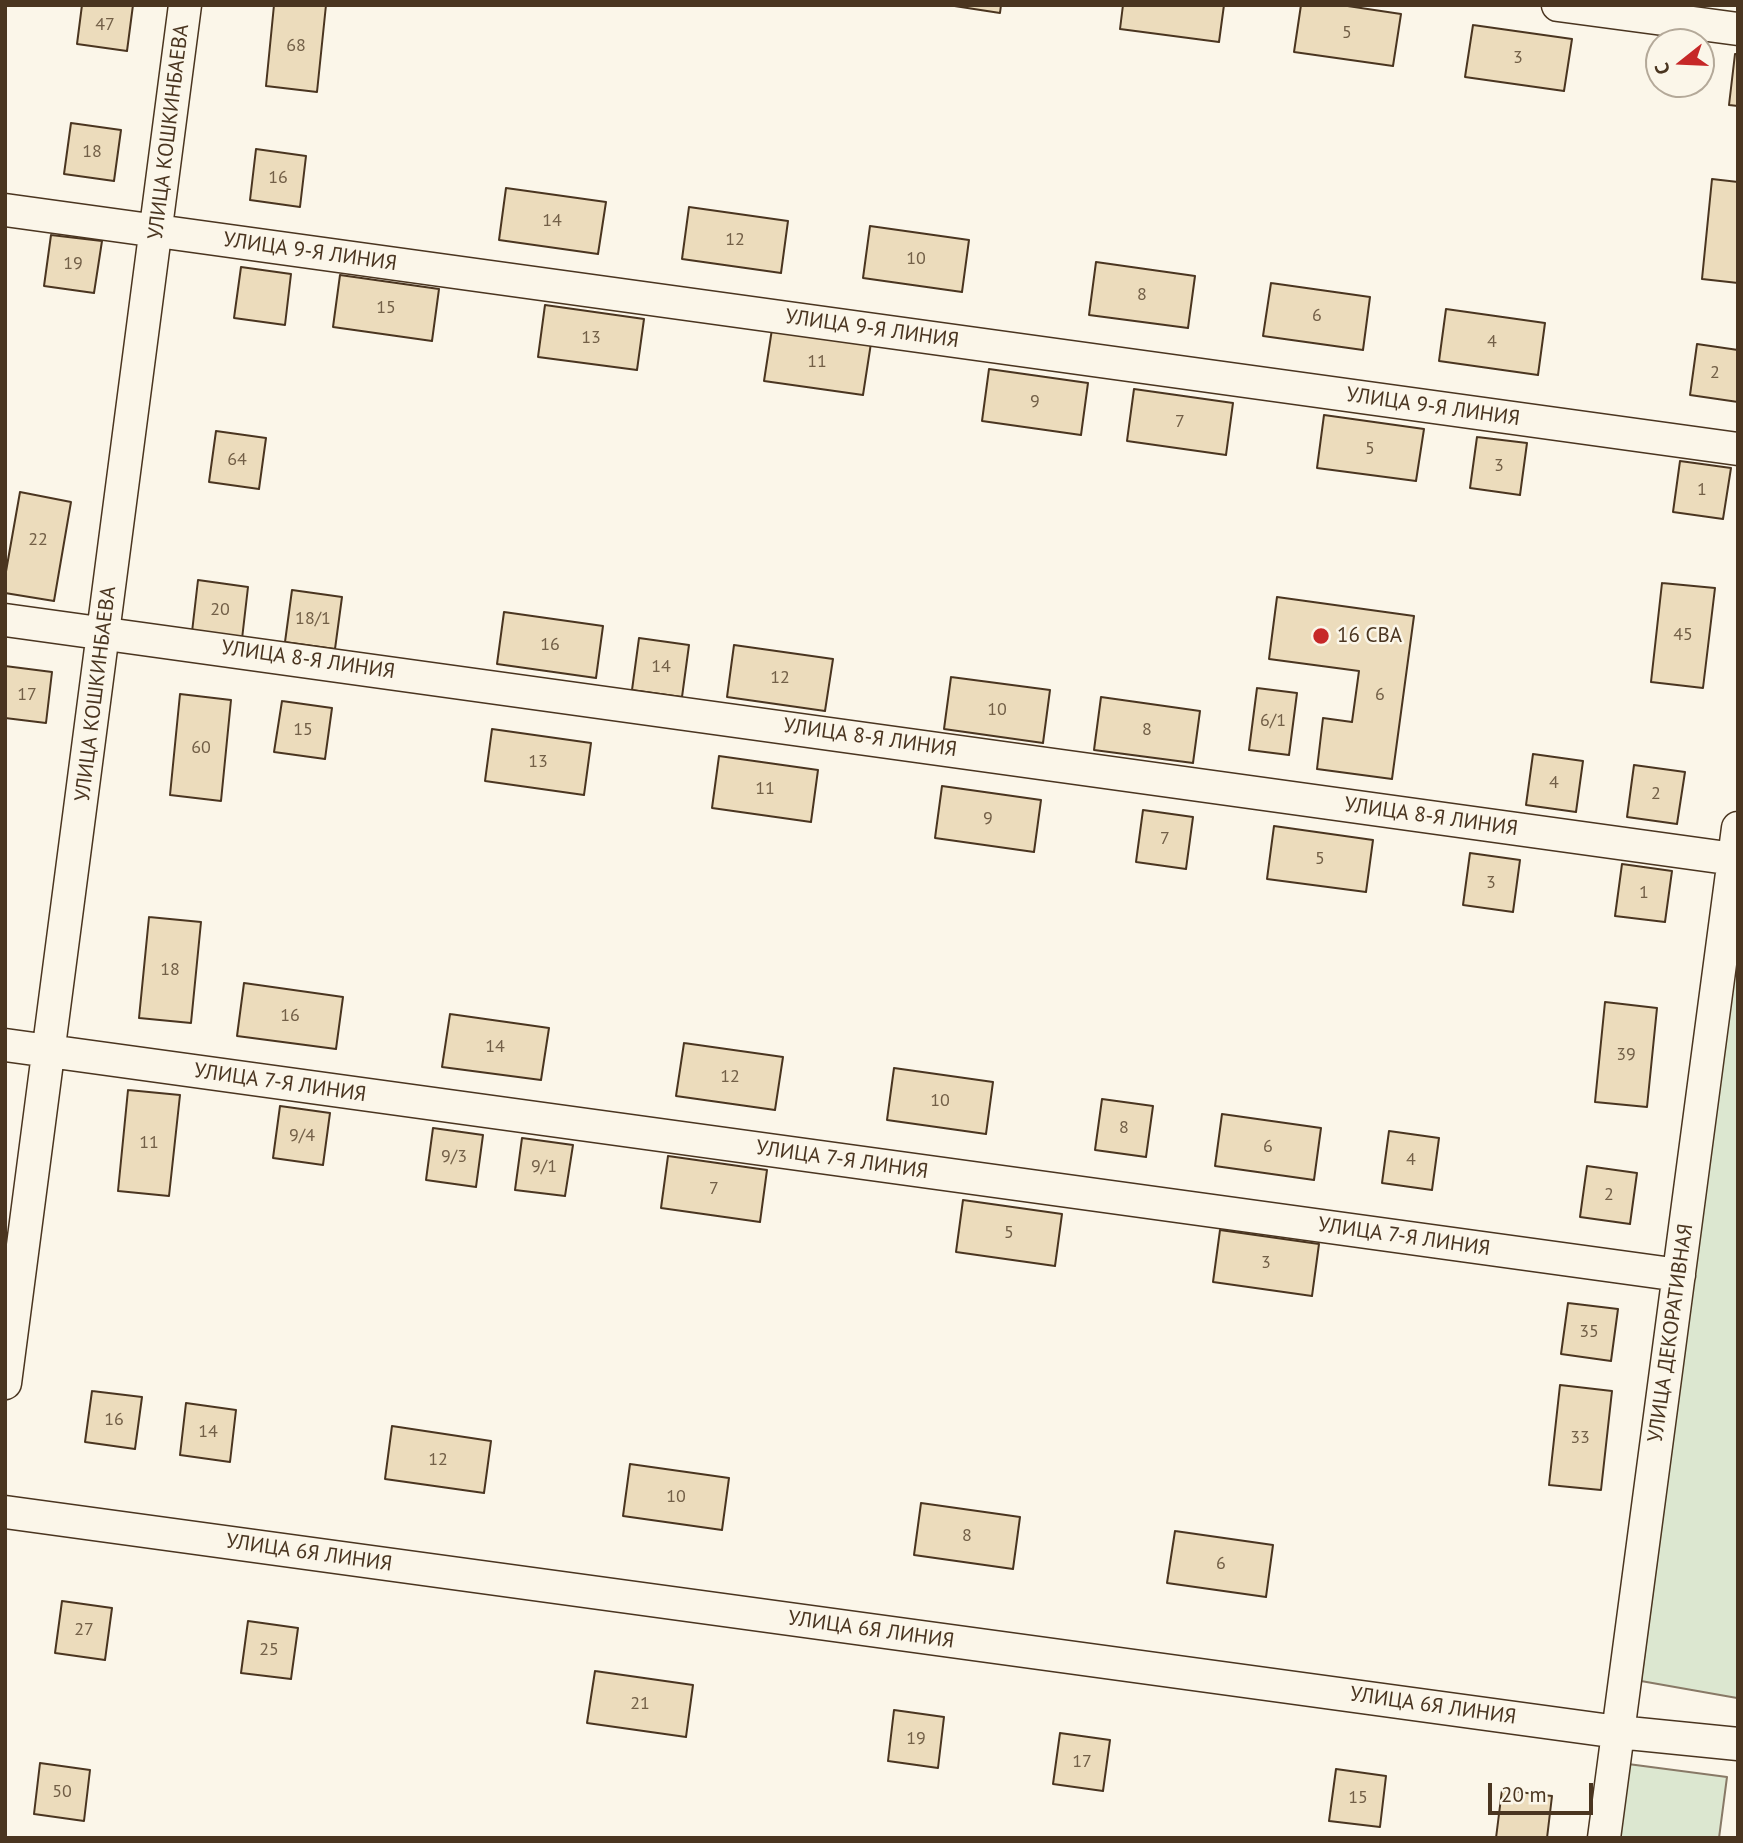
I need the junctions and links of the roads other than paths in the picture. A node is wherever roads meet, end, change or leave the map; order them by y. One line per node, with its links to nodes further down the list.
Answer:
1 (185, 5): 5 (street, УЛИЦА КОШКИНБАЕВА)
2 (1558, 5): 3 (street)
3 (1738, 29)
4 (5, 210): 5 (street, УЛИЦА 9-Я ЛИНИЯ)
5 (156, 230): 6 (street, УЛИЦА 9-Я ЛИНИЯ); 8 (street, УЛИЦА КОШКИНБАЕВА)
6 (1738, 449)
7 (5, 620): 8 (street, УЛИЦА 8-Я ЛИНИЯ)
8 (104, 632): 10 (street, УЛИЦА 8-Я ЛИНИЯ); 12 (street, УЛИЦА КОШКИНБАЕВА)
9 (1738, 828): 10 (street, УЛИЦА ДЕКОРАТИВНАЯ)
10 (1734, 859): 13 (street, УЛИЦА ДЕКОРАТИВНАЯ)
11 (5, 1045): 12 (street, УЛИЦА 7-Я ЛИНИЯ)
12 (48, 1051): 13 (street, УЛИЦА 7-Я ЛИНИЯ); 14 (street, УЛИЦА КОШКИНБАЕВА)
13 (1679, 1275): 16 (street, УЛИЦА ДЕКОРАТИВНАЯ)
14 (5, 1382)
15 (5, 1512): 16 (street, УЛИЦА 6Я ЛИНИЯ)
16 (1618, 1732): 17 (street, УЛИЦА 6Я ЛИНИЯ); 18 (street, УЛИЦА ДЕКОРАТИВНАЯ)
17 (1738, 1744)
18 (1604, 1838)

